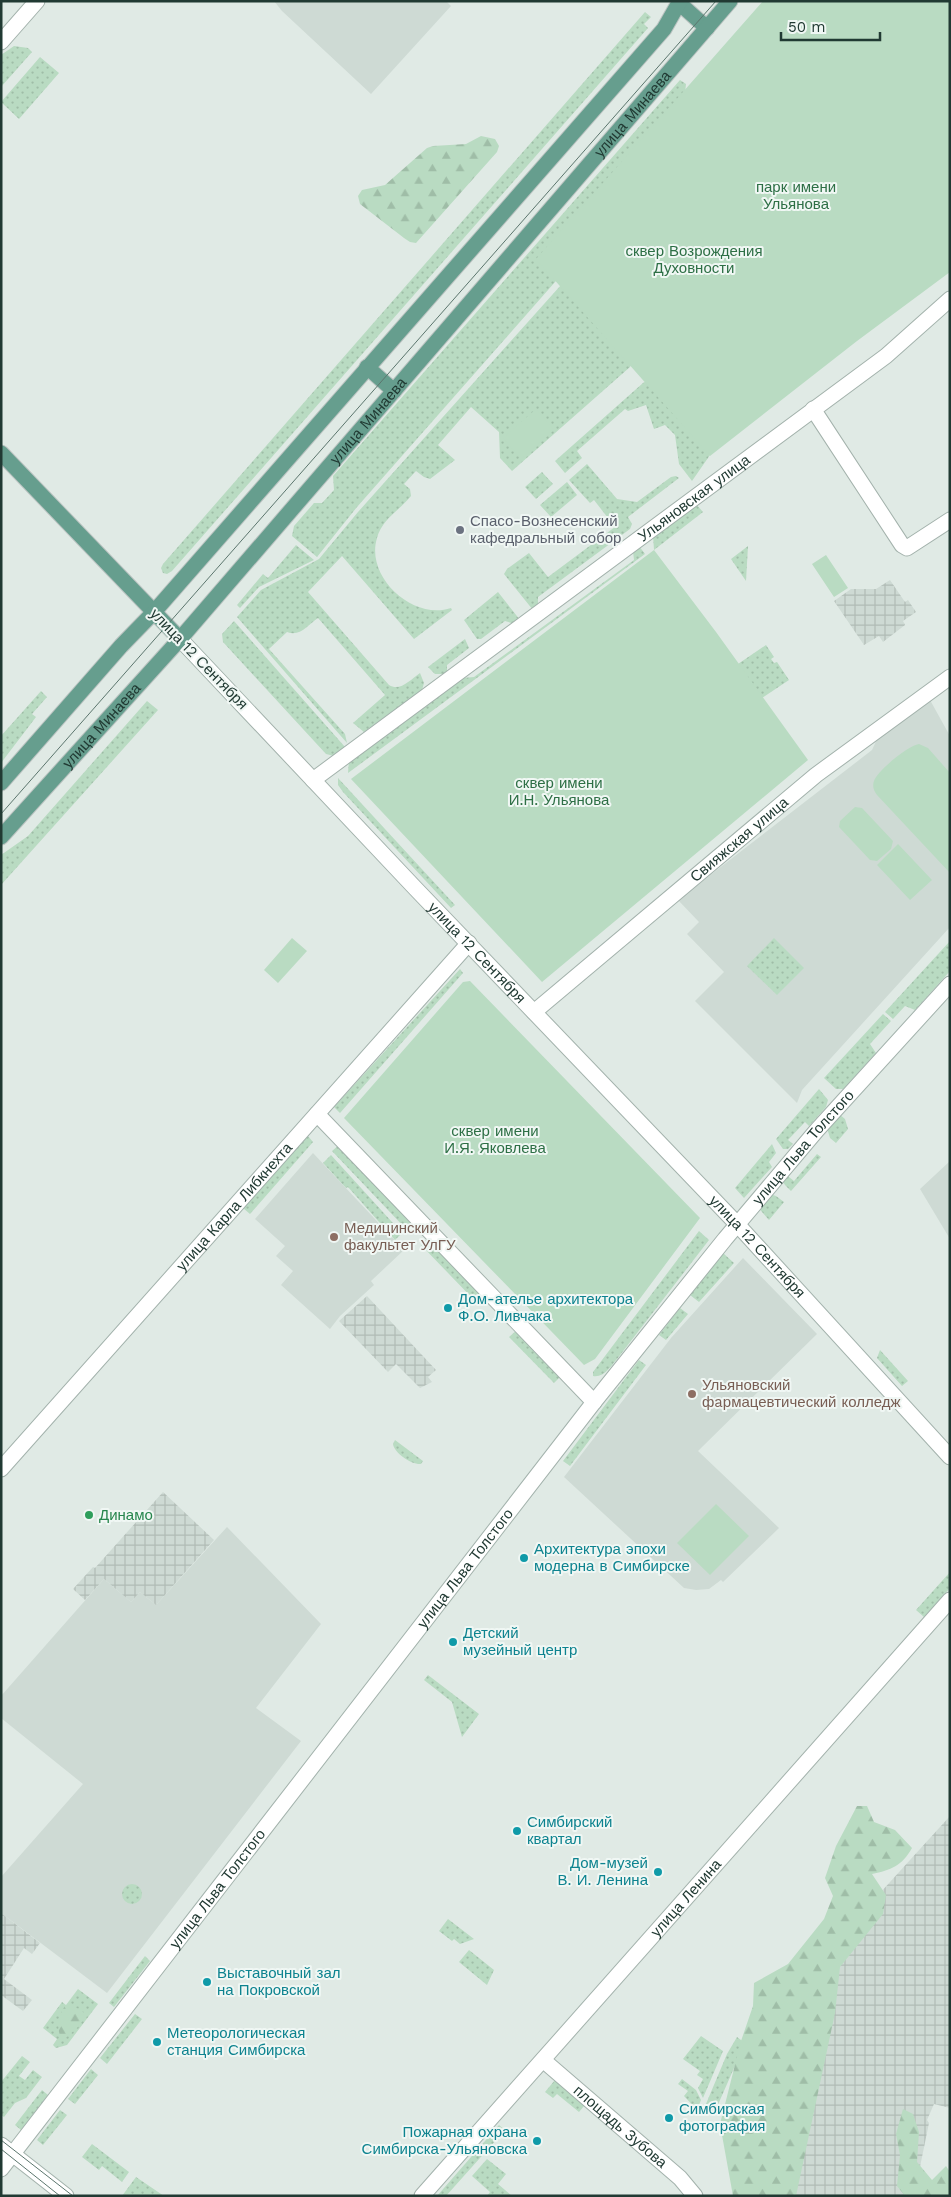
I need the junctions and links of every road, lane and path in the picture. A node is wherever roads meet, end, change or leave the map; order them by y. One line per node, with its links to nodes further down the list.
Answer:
1 (37, 1): 5 (street)
2 (730, 1): 4 (main road, улица Минаева)
3 (680, 2): 4 (main road); 7 (main road)
4 (707, 28): 8 (main road, улица Минаева)
5 (1, 42)
6 (950, 299): 9 (street, Ульяновская улица)
7 (367, 367): 8 (main road); 12 (main road)
8 (394, 391): 13 (main road, улица Минаева)
9 (813, 409): 11 (street); 15 (street, Ульяновская улица)
10 (1, 452): 12 (main road, улица 12 Сентября)
11 (950, 520)
12 (154, 612): 13 (main road, улица 12 Сентября); 16 (main road)
13 (180, 638): 15 (street, улица 12 Сентября); 17 (main road, улица Минаева)
14 (950, 677): 20 (street, Свияжская улица)
15 (313, 780): 18 (street, улица 12 Сентября)
16 (1, 782)
17 (1, 837)
18 (469, 943): 20 (street, улица 12 Сентября); 21 (street, улица Карла Либкнехта)
19 (950, 984): 22 (street, улица Льва Толстого)
20 (534, 1012): 22 (street, улица 12 Сентября)
21 (317, 1114): 23 (street); 25 (street, улица Карла Либкнехта)
22 (737, 1224): 23 (street, улица Льва Толстого); 24 (street, улица 12 Сентября)
23 (594, 1402): 28 (street, улица Льва Толстого)
24 (950, 1457)
25 (1, 1469)
26 (950, 1600): 27 (street, улица Ленина)
27 (543, 2060): 31 (street, улица Ленина); 32 (street, площадь Зубова)
28 (7, 2150): 29 (street, улица Льва Толстого); 30 (street)
29 (1, 2169)
30 (66, 2196)
31 (422, 2196)
32 (694, 2196)

